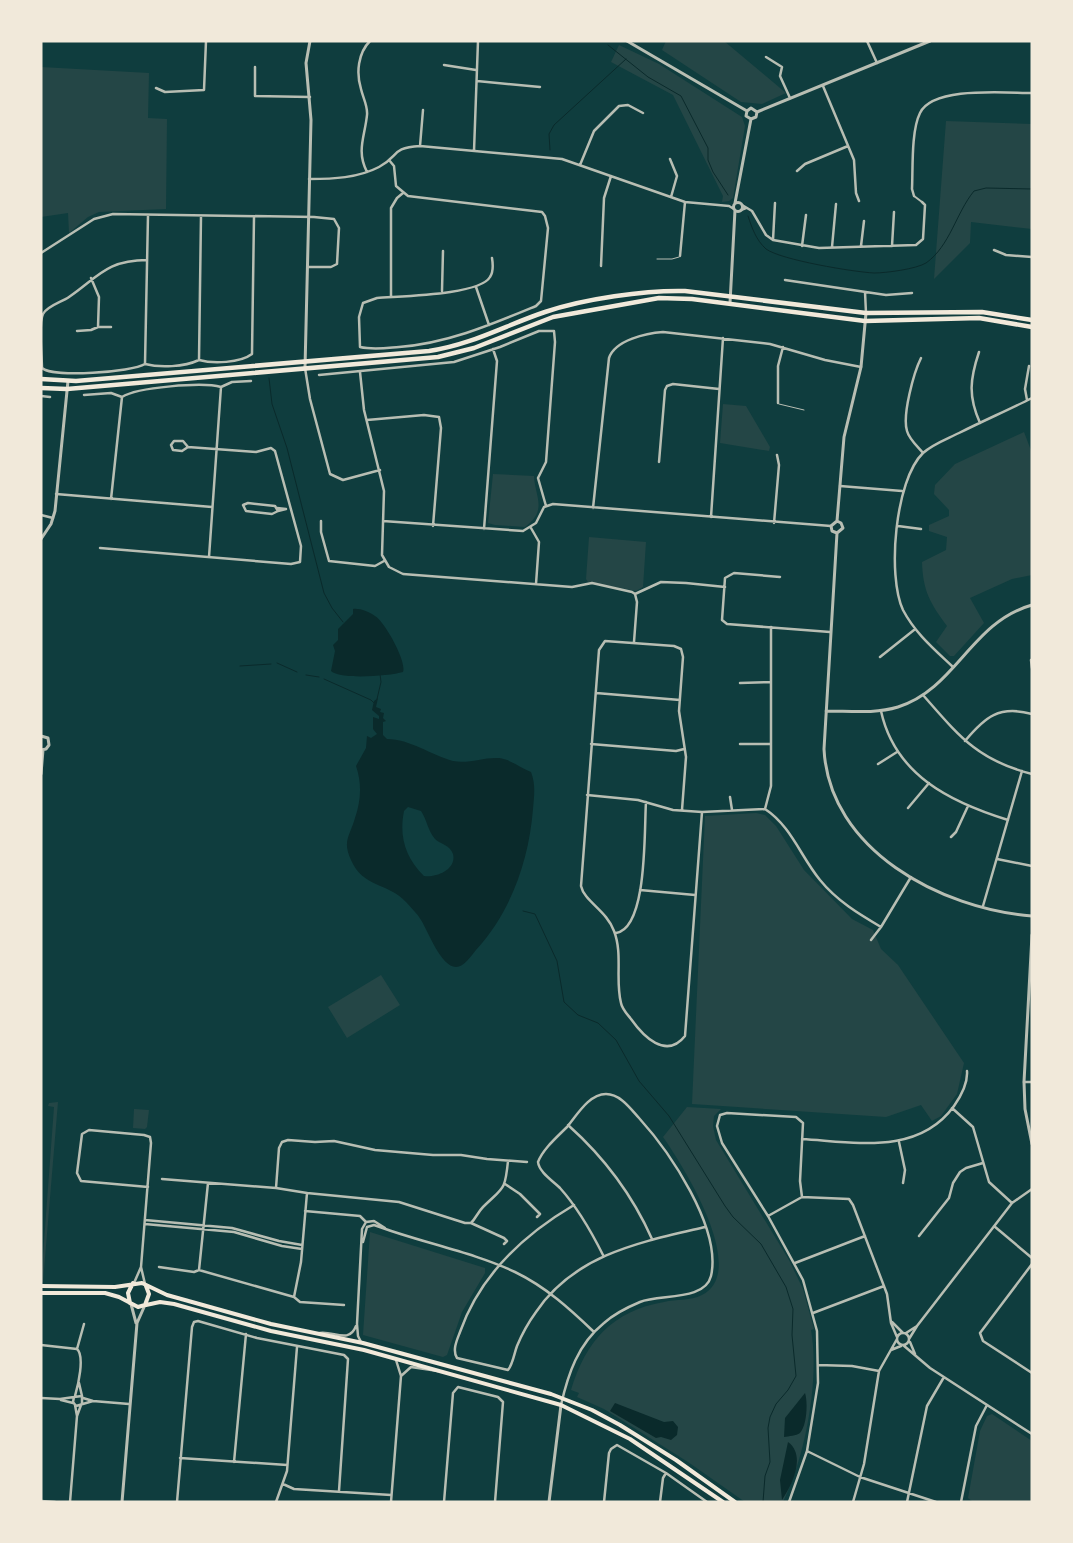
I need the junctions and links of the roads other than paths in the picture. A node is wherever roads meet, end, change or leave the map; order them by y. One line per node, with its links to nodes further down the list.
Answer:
1 (206, 41): 16 (street)
2 (310, 41): 18 (street)
3 (370, 41): 32 (street)
4 (478, 41): 12 (street)
5 (627, 41): 21 (street)
6 (868, 41): 9 (street)
7 (930, 41): 9 (street)
8 (766, 57): 19 (street)
9 (877, 63): 14 (street)
10 (444, 65): 12 (street)
11 (256, 67): 18 (street)
12 (476, 70): 13 (street)
13 (477, 81): 15 (street); 27 (street)
14 (823, 86): 19 (street); 26 (street)
15 (540, 87)
16 (156, 88)
17 (1032, 93): 37 (street)
18 (310, 97): 34 (street)
19 (790, 100): 22 (street)
20 (422, 110): 25 (street)
21 (746, 111): 22 (street); 24 (street)
22 (757, 112): 24 (street)
23 (643, 113): 30 (street)
24 (750, 119): 35 (street)
25 (420, 146): 27 (street); 29 (street)
26 (848, 146): 31 (street); 39 (street)
27 (474, 151): 30 (street)
28 (670, 159): 38 (street)
29 (389, 160): 32 (street); 36 (street)
30 (580, 165): 33 (street)
31 (797, 171)
32 (367, 172): 34 (street)
33 (611, 176): 38 (street); 71 (street)
34 (309, 179): 55 (street)
35 (739, 191): 42 (street); 44 (street)
36 (403, 193): 80 (street); 85 (street)
37 (914, 196): 41 (street)
38 (671, 197): 40 (street)
39 (859, 201)
40 (685, 202): 46 (street); 66 (street)
41 (922, 202): 61 (street)
42 (735, 203): 44 (street); 46 (street); 48 (street)
43 (775, 203): 58 (street)
44 (741, 204): 47 (street); 49 (street)
45 (836, 204): 62 (street)
46 (729, 206): 48 (street)
47 (746, 208): 49 (street); 58 (street)
48 (734, 210): 49 (street); 57 (street)
49 (741, 210): 57 (street)
50 (894, 212): 61 (street)
51 (148, 214): 53 (street); 65 (street); 70 (street)
52 (806, 215): 59 (street)
53 (201, 216): 54 (street); 95 (street)
54 (254, 217): 55 (street); 95 (street)
55 (309, 217): 72 (street); 72 (street)
56 (864, 221): 60 (street)
57 (735, 222): 79 (street)
58 (774, 240): 59 (street)
59 (802, 246): 62 (street)
60 (861, 246): 61 (street); 62 (street)
61 (892, 246)
62 (832, 248)
63 (994, 250): 67 (street)
64 (443, 251): 76 (street)
65 (41, 254)
66 (680, 256): 69 (lane)
67 (1032, 257)
68 (492, 258): 75 (street)
69 (657, 259)
70 (147, 260): 73 (street); 97 (street)
71 (601, 266)
72 (308, 267): 96 (street)
73 (90, 278): 86 (street); 100 (street)
74 (785, 280): 77 (street)
75 (476, 287): 76 (street); 85 (street)
76 (442, 291): 80 (street)
77 (867, 292): 78 (street); 82 (street)
78 (912, 293)
79 (731, 296): 81 (street); 82 (main road); 96 (main road)
80 (391, 297): 85 (street)
81 (730, 303): 84 (main road); 101 (main road)
82 (866, 313): 83 (main road); 84 (street)
83 (1032, 320)
84 (866, 321): 88 (main road); 99 (street)
85 (490, 325)
86 (98, 327): 87 (street); 89 (street)
87 (111, 327)
88 (1032, 327)
89 (77, 331)
90 (723, 338): 91 (street); 110 (street); 134 (street)
91 (783, 348): 99 (street); 117 (street)
92 (493, 349): 102 (street); 131 (street); 147 (street)
93 (978, 352): 120 (street)
94 (921, 358): 123 (street)
95 (199, 360): 97 (street)
96 (305, 361): 101 (street); 105 (main road)
97 (145, 364): 100 (street)
98 (1029, 366): 116 (street)
99 (861, 367): 127 (street)
100 (42, 368)
101 (305, 368): 109 (main road); 126 (street)
102 (360, 372): 103 (street); 119 (street)
103 (319, 375)
104 (41, 379): 105 (main road)
105 (68, 381): 109 (street)
106 (251, 381): 107 (street)
107 (221, 387): 114 (street); 122 (street)
108 (41, 388): 109 (main road)
109 (67, 389): 129 (street)
110 (719, 389): 125 (street); 137 (street)
111 (84, 395): 114 (street)
112 (41, 396): 113 (street)
113 (50, 396)
114 (122, 397): 130 (street)
115 (1032, 398): 116 (street)
116 (1027, 400): 120 (street)
117 (778, 404): 118 (lane)
118 (804, 410)
119 (366, 420): 126 (street); 143 (street)
120 (980, 422): 123 (street)
121 (188, 447): 121 (street); 122 (street)
122 (217, 449): 132 (street); 133 (street)
123 (923, 453): 128 (street)
124 (777, 455): 142 (street)
125 (659, 462)
126 (380, 470): 141 (street)
127 (840, 486): 128 (street); 140 (street)
128 (902, 491): 145 (street)
129 (56, 494): 130 (street); 138 (street)
130 (111, 499): 132 (street)
131 (546, 506): 134 (street); 146 (street)
132 (212, 507): 152 (street)
133 (291, 508): 135 (street); 152 (street)
134 (593, 508): 137 (street)
135 (278, 510): 135 (street)
136 (41, 515): 138 (street)
137 (711, 517): 142 (street)
138 (53, 518): 150 (street)
139 (321, 521): 153 (street)
140 (838, 521): 144 (street); 149 (street)
141 (382, 522): 143 (street); 153 (street)
142 (774, 523): 144 (street)
143 (433, 526): 147 (street)
144 (831, 526): 149 (street)
145 (898, 526): 148 (street); 160 (street)
146 (531, 528): 147 (street); 155 (street)
147 (484, 529)
148 (921, 529)
149 (837, 533): 161 (street)
150 (41, 539)
151 (100, 548): 152 (street)
152 (208, 558)
153 (384, 561): 155 (street)
154 (780, 576): 156 (street)
155 (536, 584): 157 (street)
156 (724, 587): 157 (street); 159 (street)
157 (635, 594): 162 (street)
158 (1032, 605): 165 (street)
159 (771, 627): 161 (street); 167 (street)
160 (915, 629): 163 (street); 165 (street)
161 (830, 632): 172 (street)
162 (634, 642): 169 (street); 171 (street)
163 (880, 656)
164 (1030, 660): 166 (street)
165 (953, 666): 170 (street)
166 (1032, 668)
167 (770, 682): 168 (street); 179 (street)
168 (740, 683)
169 (596, 693): 171 (street); 177 (street)
170 (923, 695): 173 (street); 176 (street)
171 (680, 700): 180 (street)
172 (826, 711): 173 (street); 201 (street)
173 (881, 711): 182 (street)
174 (1032, 714): 176 (street)
175 (41, 736): 181 (street)
176 (964, 741): 184 (street)
177 (591, 744): 180 (street); 188 (street)
178 (740, 744): 179 (street)
179 (771, 744): 193 (street)
180 (684, 749): 194 (street)
181 (42, 750): 185 (street)
182 (896, 752): 183 (street); 187 (street)
183 (878, 764)
184 (1022, 771): 186 (street); 197 (street)
185 (41, 774)
186 (1032, 774)
187 (929, 783): 191 (street); 192 (street)
188 (588, 795): 190 (street); 207 (street)
189 (730, 797): 195 (street)
190 (646, 802): 194 (street); 202 (street)
191 (968, 806): 197 (street); 198 (street)
192 (908, 808)
193 (765, 809): 195 (street); 206 (street)
194 (682, 810): 196 (street)
195 (732, 810): 196 (street)
196 (702, 812): 203 (street)
197 (1008, 820): 199 (street)
198 (951, 837)
199 (997, 859): 200 (street); 204 (street)
200 (1032, 866)
201 (911, 877): 204 (street); 206 (street)
202 (640, 890): 203 (street); 207 (street)
203 (695, 895): 207 (street)
204 (983, 906): 205 (street)
205 (1032, 916)
206 (881, 927): 209 (street)
207 (615, 933)
208 (1032, 935): 211 (street)
209 (871, 940)
210 (967, 1071): 213 (street)
211 (1024, 1082): 212 (street); 217 (street)
212 (1032, 1082)
213 (952, 1108): 216 (street); 220 (street)
214 (568, 1125): 231 (street); 241 (street); 245 (street)
215 (802, 1139): 216 (street); 229 (street); 233 (street)
216 (900, 1142): 223 (street)
217 (1032, 1144)
218 (508, 1161): 219 (street); 224 (street); 226 (street)
219 (527, 1162)
220 (983, 1163): 230 (street); 244 (street)
221 (162, 1179): 222 (street)
222 (208, 1183): 226 (street); 240 (street)
223 (903, 1183)
224 (505, 1184): 234 (street); 237 (street)
225 (148, 1187): 225 (street); 235 (street)
226 (276, 1188): 228 (street)
227 (1032, 1189): 230 (street)
228 (306, 1193): 232 (street); 237 (street)
229 (802, 1197): 233 (street); 243 (street)
230 (1012, 1203): 239 (street)
231 (574, 1206): 249 (street); 253 (street)
232 (305, 1211): 236 (street); 248 (street)
233 (768, 1216): 251 (street)
234 (537, 1217)
235 (145, 1220): 238 (street); 240 (street)
236 (366, 1222): 242 (street); 246 (street)
237 (471, 1223): 247 (street)
238 (145, 1224): 240 (street); 255 (street)
239 (994, 1226): 250 (street); 272 (street)
240 (204, 1227): 248 (street); 256 (street)
241 (705, 1227): 245 (street); 273 (street)
242 (385, 1228): 246 (street); 253 (street)
243 (865, 1236): 251 (street); 260 (street)
244 (919, 1236)
245 (652, 1239): 249 (street)
246 (363, 1242): 271 (street)
247 (504, 1244)
248 (302, 1247): 263 (street)
249 (603, 1255): 262 (street)
250 (1032, 1258)
251 (795, 1263): 267 (street)
252 (1032, 1264): 290 (street)
253 (499, 1265): 262 (street); 262 (street)
254 (159, 1266): 256 (street)
255 (142, 1267): 257 (street); 258 (street)
256 (200, 1270): 263 (street)
257 (133, 1283): 258 (main road); 259 (main road); 264 (main road)
258 (146, 1285): 265 (main road); 276 (main road)
259 (41, 1286)
260 (884, 1286): 267 (street); 268 (street)
261 (41, 1293): 264 (main road)
262 (551, 1294): 273 (street)
263 (294, 1297): 266 (street)
264 (130, 1304): 265 (main road); 270 (street)
265 (145, 1305): 270 (street); 286 (main road)
266 (344, 1305)
267 (813, 1313): 287 (street)
268 (892, 1322): 274 (street); 277 (street)
269 (84, 1324): 283 (street)
270 (136, 1324): 302 (street)
271 (356, 1324): 276 (street); 279 (street)
272 (917, 1326): 274 (street); 278 (street)
273 (594, 1332): 297 (street)
274 (904, 1333): 277 (street); 278 (street)
275 (246, 1334): 282 (street); 308 (street); 309 (street)
276 (318, 1334): 279 (main road)
277 (897, 1338): 281 (street); 284 (street)
278 (909, 1340): 281 (street); 285 (street)
279 (363, 1343): 297 (main road)
280 (41, 1345): 283 (street)
281 (902, 1345): 284 (street); 285 (street)
282 (297, 1347): 310 (street); 314 (street)
283 (77, 1349): 293 (street)
284 (891, 1350): 289 (street)
285 (915, 1354): 292 (street)
286 (391, 1357): 288 (main road); 291 (street)
287 (818, 1365): 289 (street); 307 (street)
288 (441, 1371): 291 (street); 303 (main road)
289 (879, 1371): 312 (street)
290 (1032, 1373)
291 (401, 1376): 315 (street)
292 (944, 1377): 304 (street); 316 (street)
293 (79, 1383): 294 (street); 295 (street)
294 (74, 1396): 295 (street); 298 (street); 300 (street)
295 (82, 1397): 299 (street); 301 (street)
296 (41, 1398): 298 (street)
297 (563, 1398): 303 (street); 331 (main road)
298 (60, 1399): 300 (street)
299 (93, 1401): 301 (street); 302 (street)
300 (74, 1404): 301 (street); 305 (street)
301 (81, 1404): 305 (street)
302 (129, 1404): 320 (street)
303 (561, 1405): 326 (street); 330 (main road)
304 (987, 1405): 306 (street); 336 (street)
305 (77, 1416): 319 (street)
306 (1032, 1434)
307 (807, 1451): 312 (street); 332 (street)
308 (180, 1458): 309 (street); 321 (street)
309 (234, 1462): 310 (street)
310 (287, 1465): 313 (street)
311 (666, 1473): 327 (street); 328 (street); 329 (street)
312 (860, 1477): 316 (street); 333 (street)
313 (283, 1484): 314 (street); 322 (street)
314 (339, 1491): 315 (street)
315 (391, 1495): 323 (street)
316 (909, 1495): 334 (street); 335 (street)
317 (41, 1501): 318 (street)
318 (55, 1502)
319 (70, 1502)
320 (122, 1502)
321 (177, 1502)
322 (276, 1502)
323 (391, 1502)
324 (444, 1502): 325 (street)
325 (495, 1502)
326 (549, 1502)
327 (604, 1502)
328 (660, 1502)
329 (707, 1502)
330 (724, 1502)
331 (735, 1502)
332 (790, 1502)
333 (852, 1502)
334 (907, 1502)
335 (936, 1502)
336 (961, 1502)

